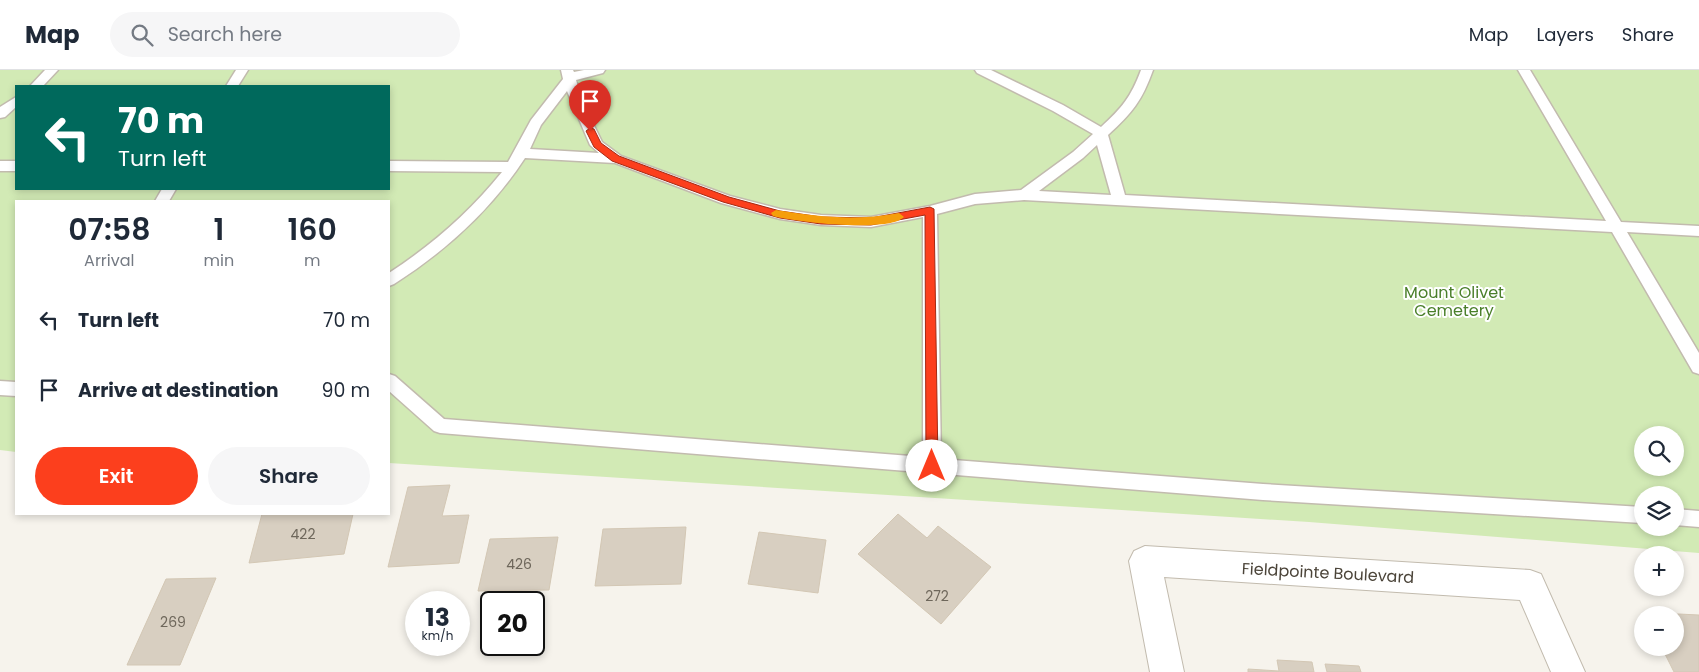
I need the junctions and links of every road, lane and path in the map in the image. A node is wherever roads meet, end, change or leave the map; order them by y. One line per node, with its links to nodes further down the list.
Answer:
1 (52, 70): 8 (lane)
2 (242, 70): 9 (lane)
3 (599, 70): 7 (lane)
4 (980, 70): 12 (lane)
5 (1146, 70): 12 (lane)
6 (1524, 70): 22 (lane)
7 (569, 73): 13 (lane); 14 (lane)
8 (37, 85)
9 (233, 85)
10 (15, 102): 11 (lane)
11 (0, 114)
12 (1101, 133): 19 (lane); 20 (lane)
13 (521, 153): 14 (lane); 18 (lane)
14 (616, 159): 21 (lane)
15 (0, 166): 16 (lane)
16 (15, 166)
17 (390, 166): 18 (lane)
18 (512, 166): 24 (lane)
19 (1024, 195): 20 (lane); 21 (lane)
20 (1119, 200): 22 (lane)
21 (930, 211): 29 (lane)
22 (1614, 226): 23 (lane); 25 (lane)
23 (1699, 231)
24 (390, 279)
25 (1699, 367)
26 (390, 382): 29 (lane)
27 (0, 388): 28 (lane)
28 (15, 389)
29 (932, 466): 30 (lane)
30 (1634, 515)
31 (1684, 518): 32 (lane)
32 (1699, 519)
33 (1167, 672): 34 (street, Fieldpointe Boulevard)
34 (1568, 672)

